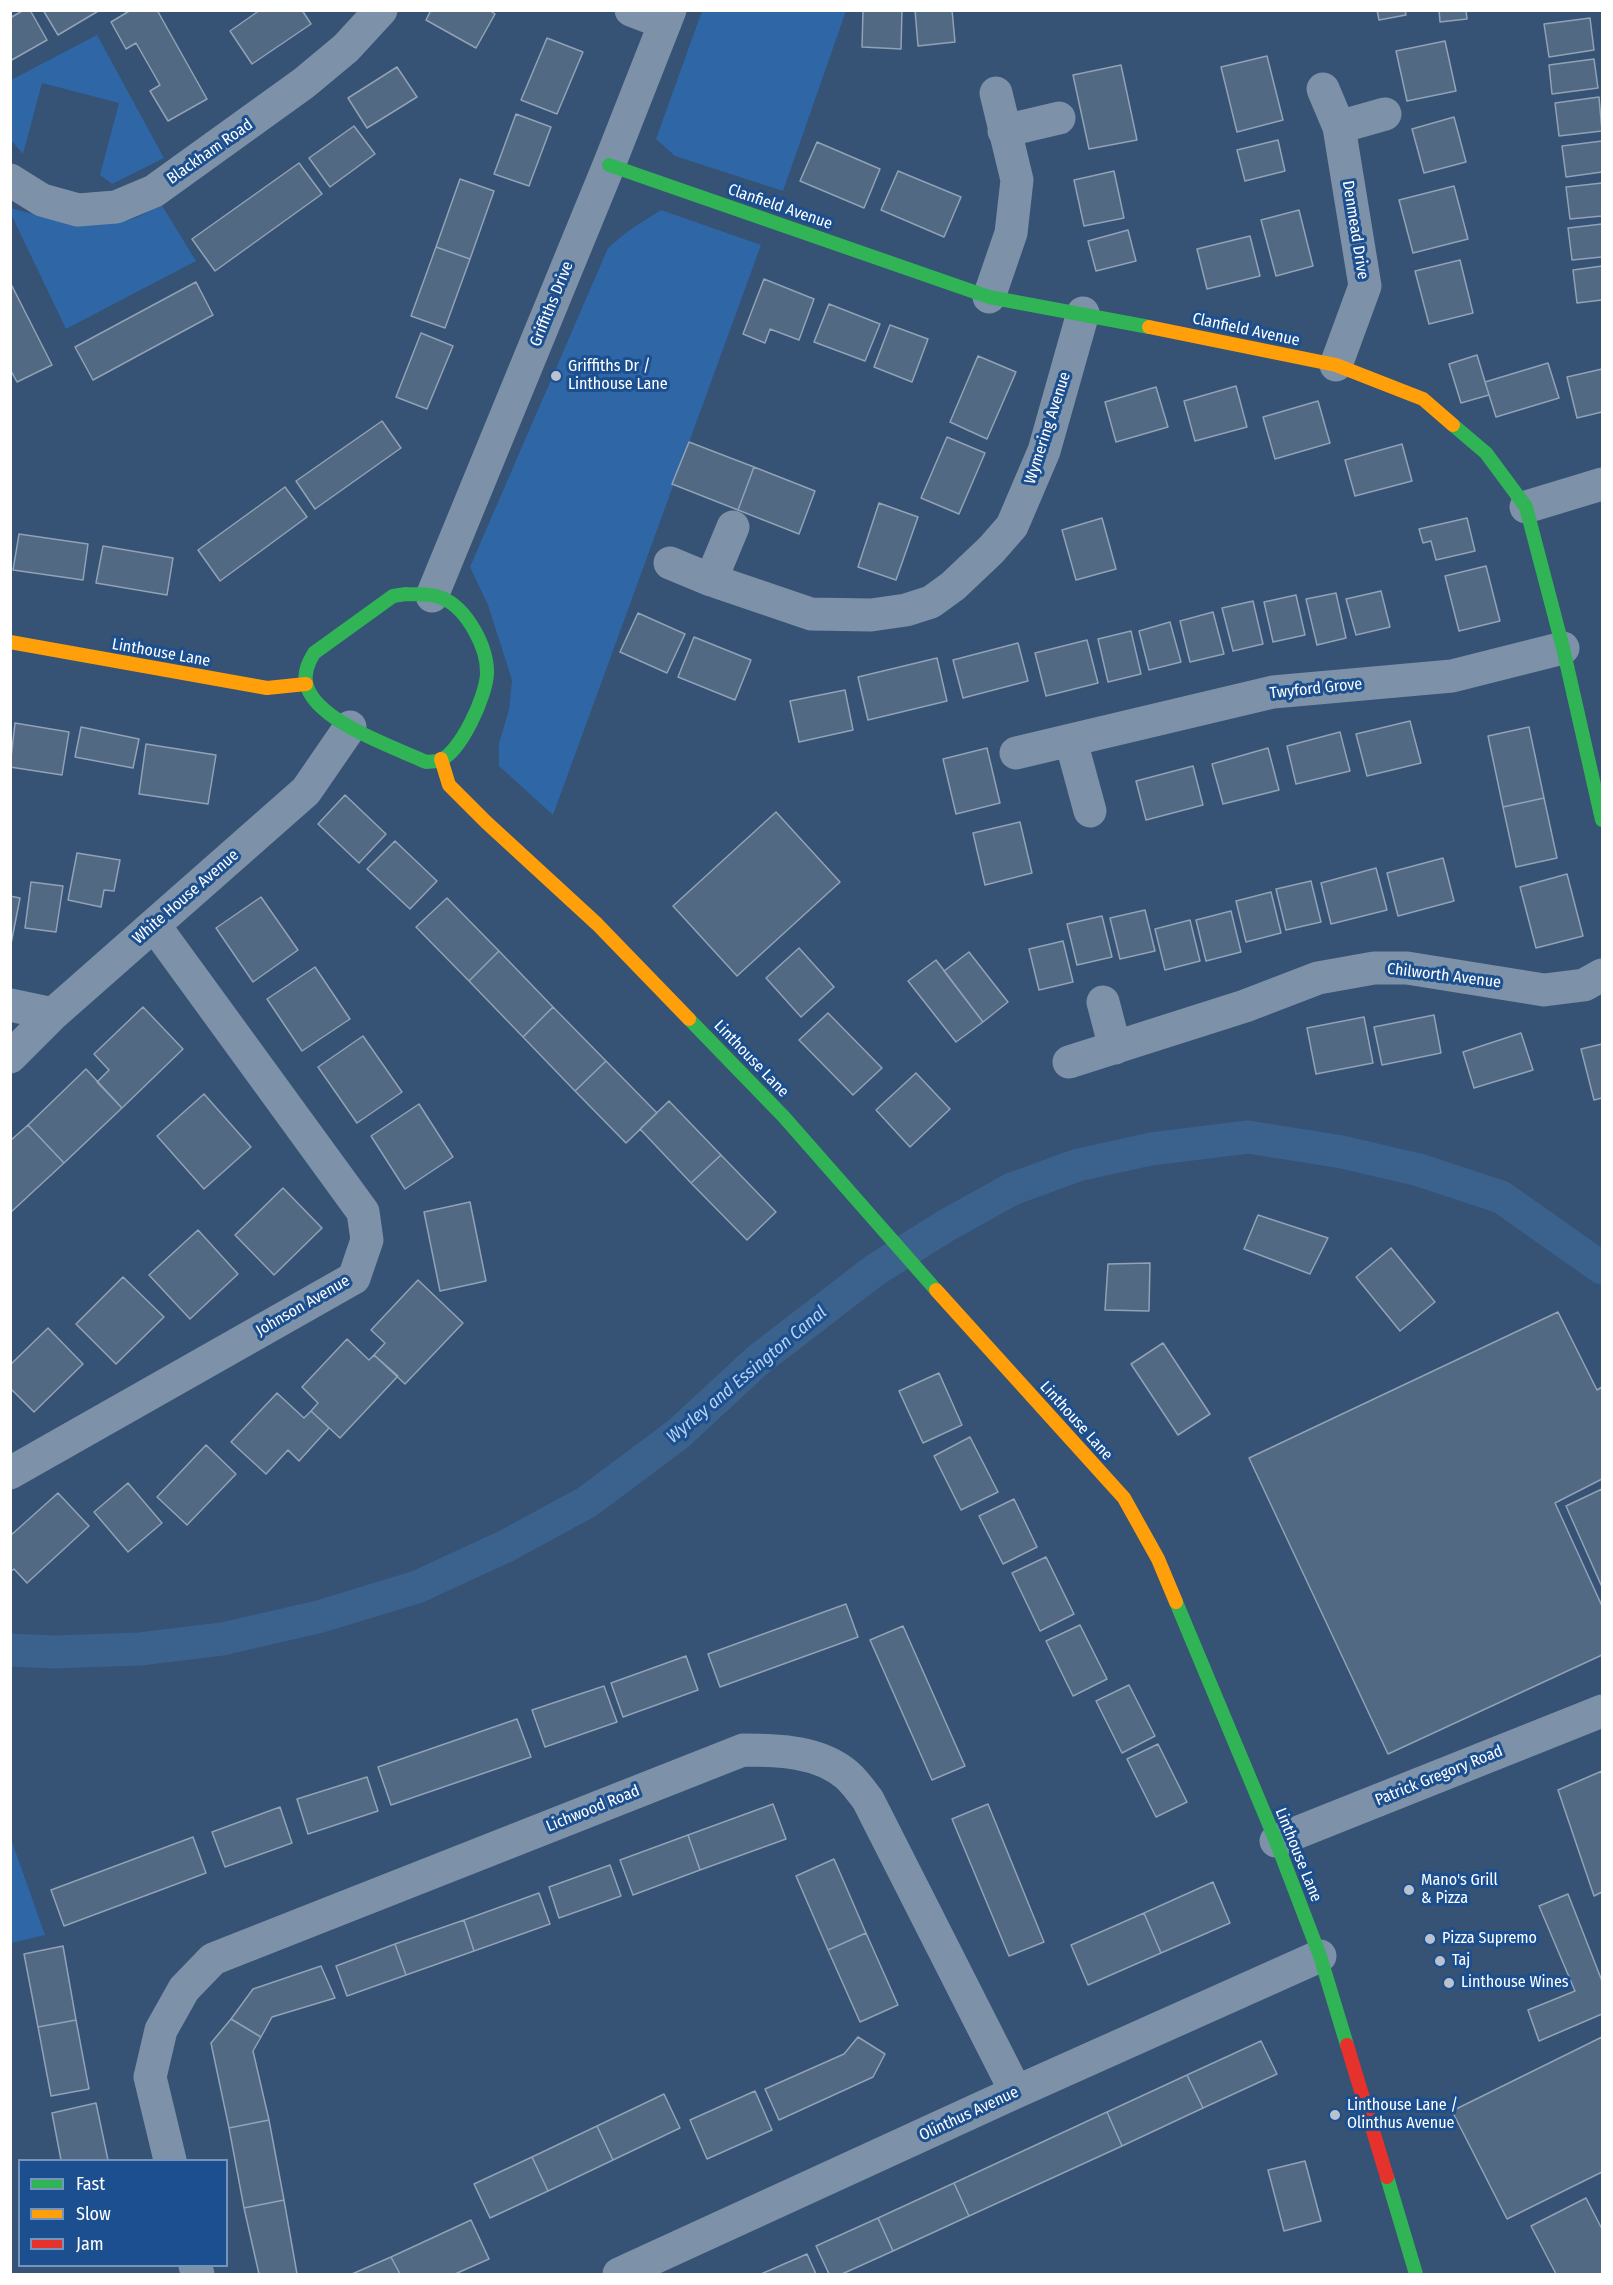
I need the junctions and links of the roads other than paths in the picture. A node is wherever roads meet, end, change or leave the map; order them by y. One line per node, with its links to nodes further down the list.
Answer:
1 (381, 10): 11 (street, Blackham Road)
2 (631, 10): 3 (street)
3 (668, 17): 10 (street, Griffiths Drive)
4 (1323, 89): 8 (street, Denmead Drive)
5 (996, 93): 9 (street)
6 (1385, 114): 8 (street)
7 (1059, 118): 9 (street)
8 (1338, 127): 14 (street, Denmead Drive)
9 (1004, 130): 12 (street)
10 (609, 165): 12 (street, Clanfield Avenue); 20 (street, Griffiths Drive)
11 (10, 180)
12 (989, 297): 13 (street, Clanfield Avenue)
13 (1083, 314): 14 (street, Clanfield Avenue); 19 (street, Wymering Avenue)
14 (1336, 365): 16 (street, Clanfield Avenue)
15 (1602, 484): 16 (street)
16 (1526, 507): 22 (street, Clanfield Avenue)
17 (733, 527): 19 (street)
18 (669, 563): 19 (street, Wymering Avenue)
19 (711, 580)
20 (432, 596): 23 (street); 27 (street)
21 (10, 642): 23 (street, Linthouse Lane)
22 (1563, 648): 25 (street, Twyford Grove); 29 (street, Clanfield Avenue)
23 (306, 684): 24 (street)
24 (350, 728): 27 (street); 30 (street, White House Avenue)
25 (1071, 741): 26 (street, Twyford Grove); 28 (street)
26 (1016, 753)
27 (441, 759): 40 (street, Linthouse Lane)
28 (1090, 811)
29 (1602, 820)
30 (154, 925): 34 (street, White House Avenue); 38 (street, Johnson Avenue)
31 (1602, 975): 35 (street, Chilworth Avenue)
32 (1103, 1002): 35 (street)
33 (10, 1005): 34 (street)
34 (53, 1014): 36 (street, White House Avenue)
35 (1115, 1047): 37 (street, Chilworth Avenue)
36 (10, 1057)
37 (1070, 1062)
38 (10, 1473)
39 (1602, 1711): 40 (street, Patrick Gregory Road)
40 (1276, 1841): 41 (street, Linthouse Lane)
41 (1320, 1956): 42 (street, Olinthus Avenue); 45 (street, Linthouse Lane)
42 (1016, 2092): 43 (street, Lichwood Road); 44 (street, Olinthus Avenue)
43 (170, 2159)
44 (619, 2274)
45 (1416, 2274)

